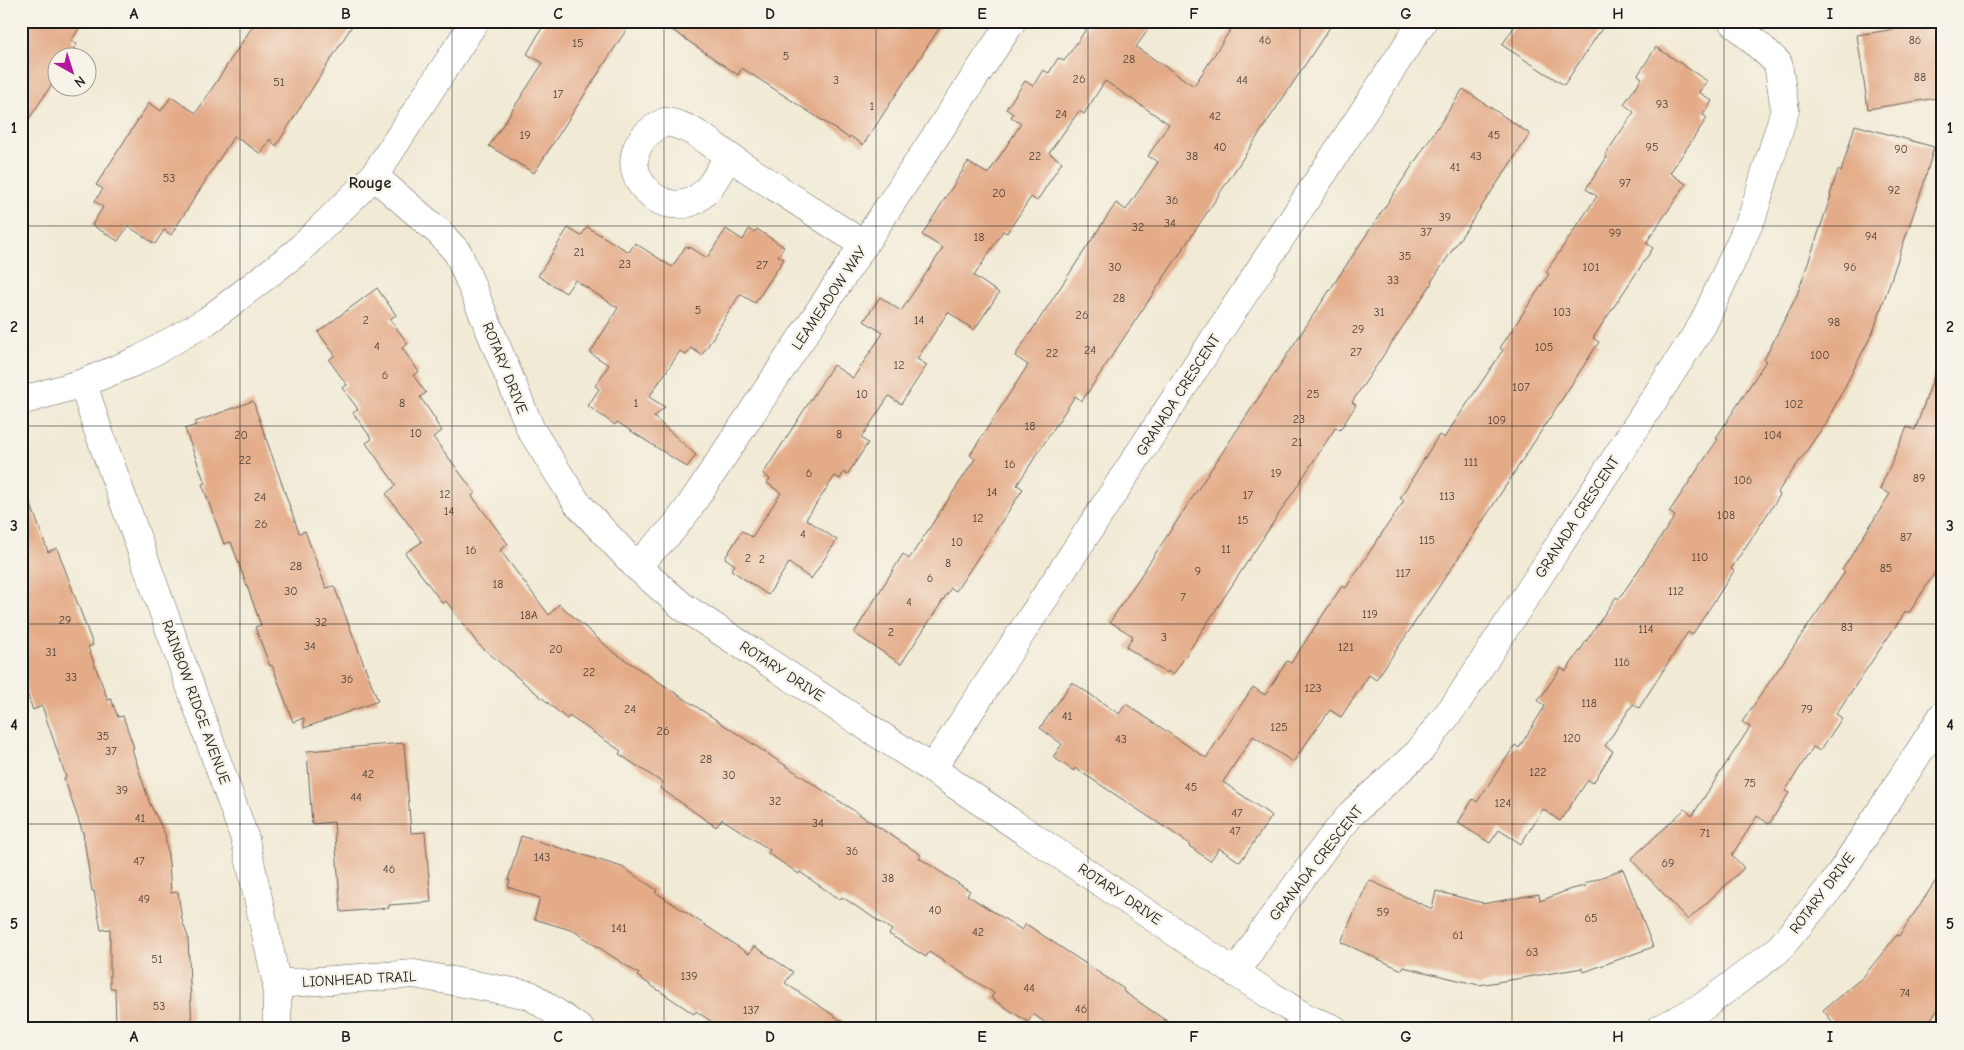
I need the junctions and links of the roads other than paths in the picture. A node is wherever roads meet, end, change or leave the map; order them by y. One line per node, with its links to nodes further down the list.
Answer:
1 (475, 21): 6 (street)
2 (1012, 21): 7 (street, LEAMEADOW WAY)
3 (1423, 21): 12 (street, GRANADA CRESCENT)
4 (1732, 21): 13 (street, GRANADA CRESCENT)
5 (728, 156): 7 (street)
6 (374, 176): 8 (street); 10 (street, ROTARY DRIVE)
7 (864, 245): 10 (street, LEAMEADOW WAY)
8 (83, 383): 9 (street); 14 (street, RAINBOW RIDGE AVENUE)
9 (21, 401)
10 (636, 566): 12 (street, ROTARY DRIVE)
11 (1943, 715): 18 (street, ROTARY DRIVE)
12 (932, 769): 13 (street, ROTARY DRIVE)
13 (1236, 973): 17 (street, ROTARY DRIVE)
14 (277, 984): 15 (street, RAINBOW RIDGE AVENUE); 16 (street, LIONHEAD TRAIL)
15 (277, 1029)
16 (580, 1029)
17 (1334, 1029)
18 (1660, 1029)

